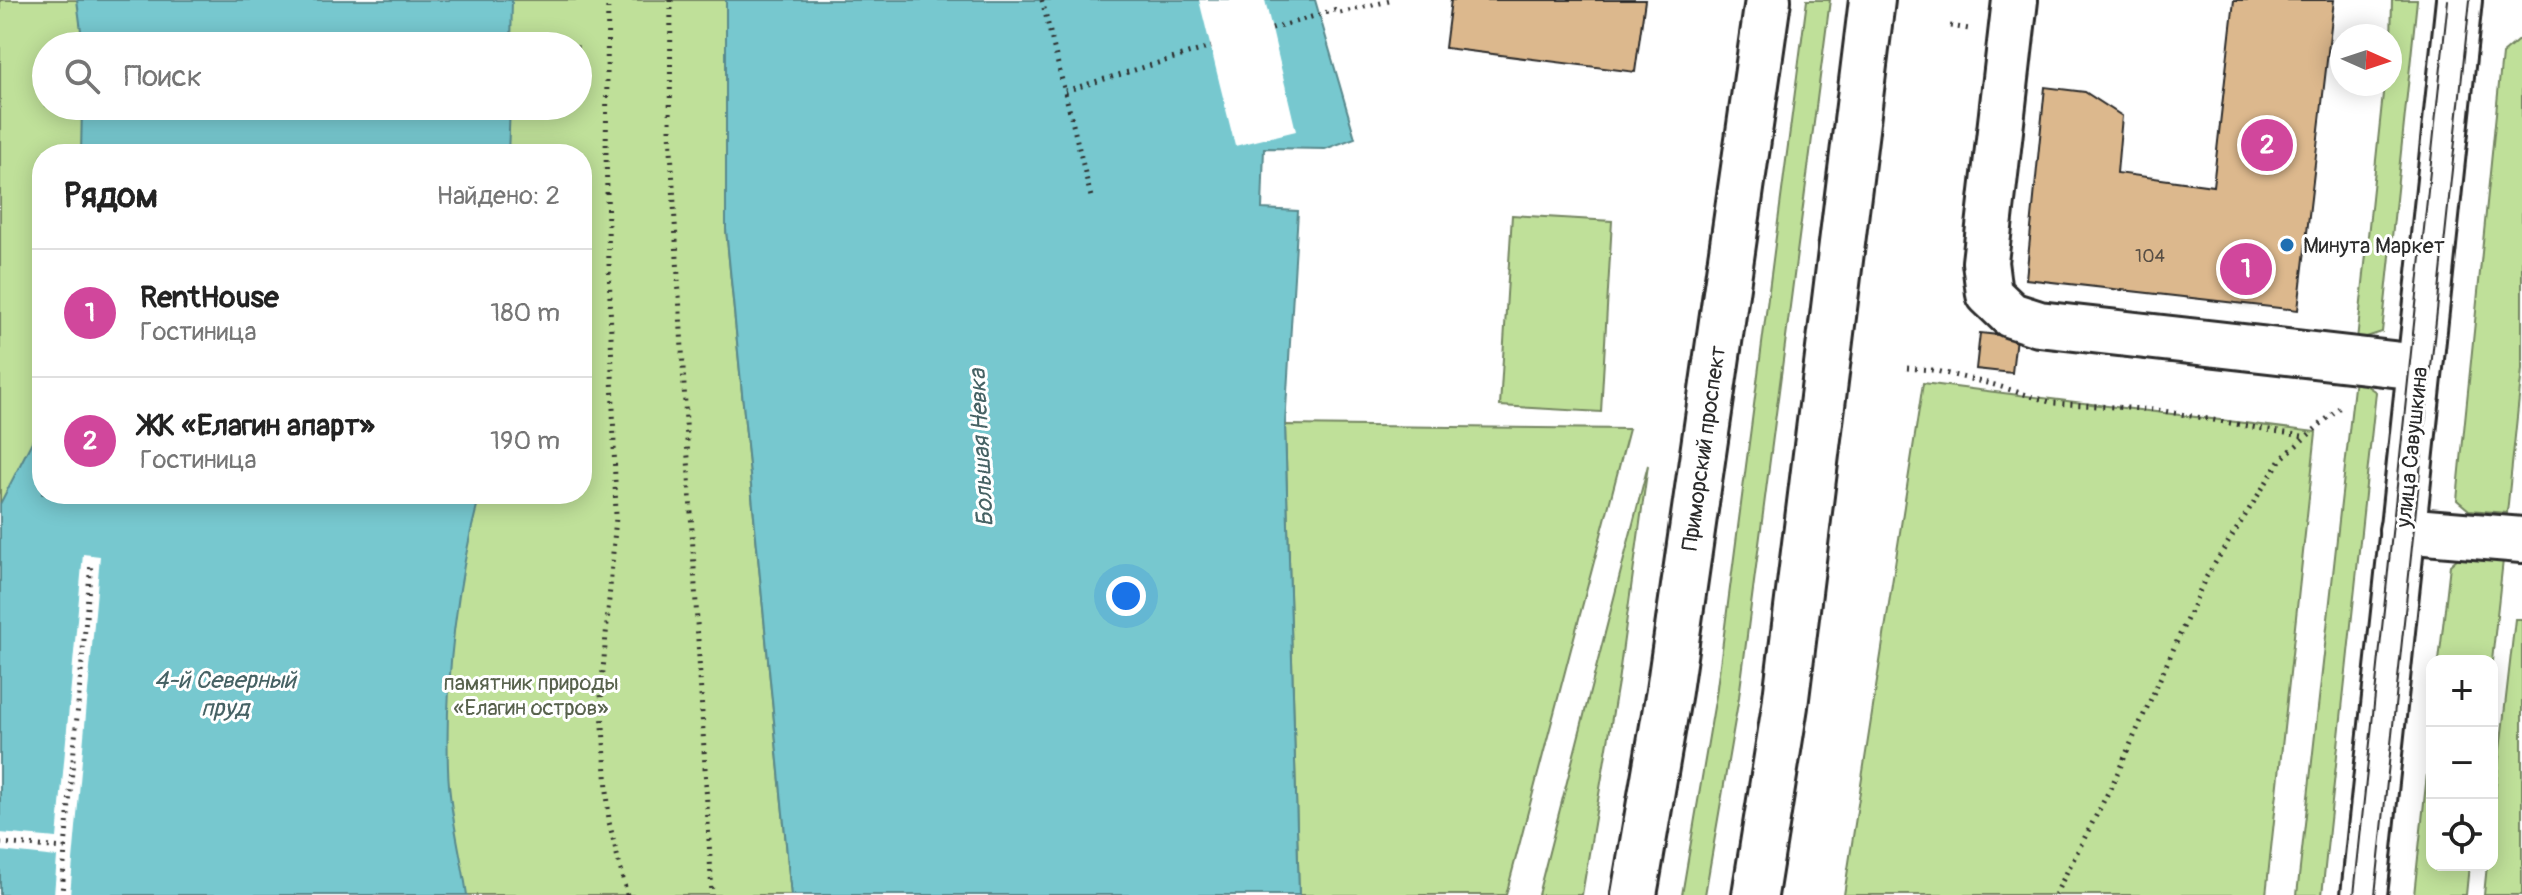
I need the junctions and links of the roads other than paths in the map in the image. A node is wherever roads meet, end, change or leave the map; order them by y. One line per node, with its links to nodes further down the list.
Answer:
1 (1768, 0): 8 (main road, Приморский проспект)
2 (1872, 0): 9 (main road)
3 (2015, 0): 5 (main road)
4 (2459, 0): 5 (main road, улица Савушкина)
5 (2419, 367): 6 (main road, улица Савушкина)
6 (2402, 530): 7 (main road); 10 (main road, улица Савушкина)
7 (2522, 540)
8 (1634, 895)
9 (1755, 895)
10 (2364, 895)

